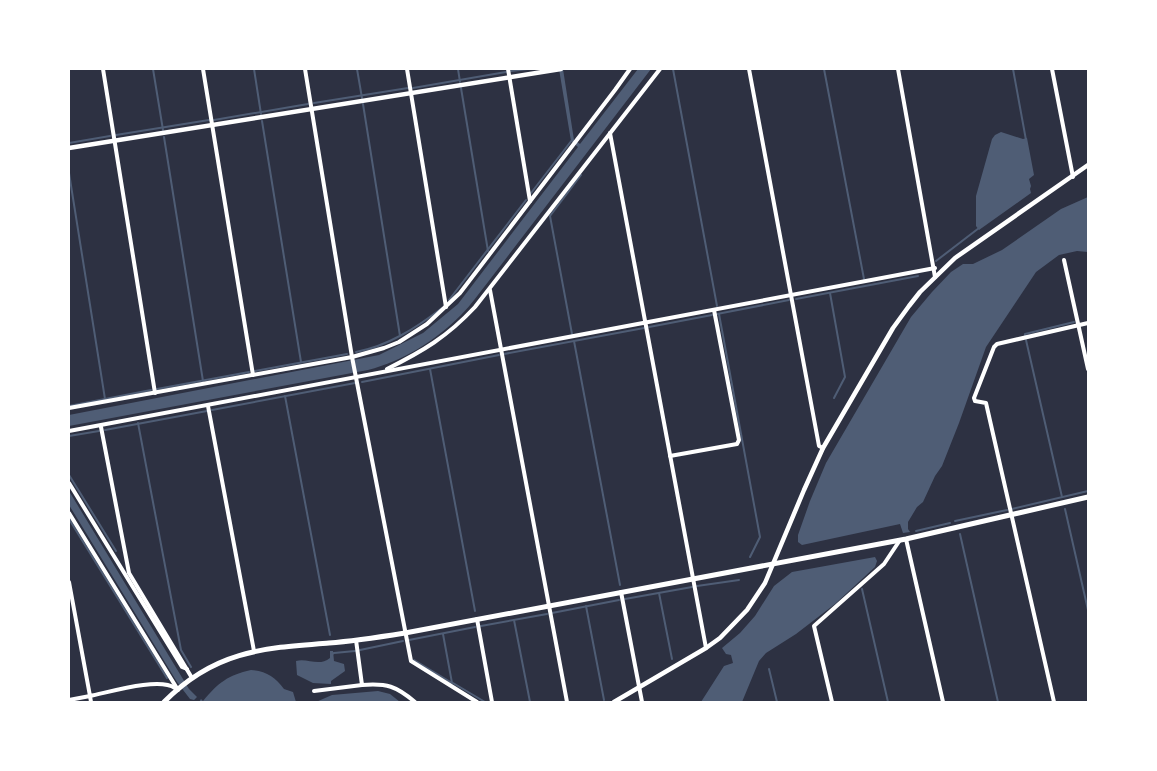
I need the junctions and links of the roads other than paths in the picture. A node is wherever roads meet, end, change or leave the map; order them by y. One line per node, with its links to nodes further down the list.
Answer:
1 (103, 69): 17 (street)
2 (203, 69): 15 (street)
3 (306, 69): 14 (street)
4 (408, 69): 13 (street)
5 (508, 69): 12 (street)
6 (560, 69): 12 (street)
7 (630, 69): 21 (street)
8 (660, 69): 16 (street)
9 (749, 69): 26 (street)
10 (898, 69): 23 (street)
11 (1052, 69): 20 (street)
12 (510, 77): 13 (street); 21 (street)
13 (411, 93): 14 (street); 27 (street)
14 (312, 109): 15 (street); 33 (street)
15 (212, 125): 17 (street); 36 (street)
16 (610, 132): 25 (street); 29 (street)
17 (114, 141): 18 (street); 38 (street)
18 (69, 148)
19 (1088, 165): 20 (street)
20 (1073, 177): 24 (street)
21 (530, 201): 27 (street)
22 (1064, 260): 31 (street)
23 (934, 268): 24 (street); 26 (street)
24 (935, 277): 43 (street)
25 (490, 290): 32 (street); 35 (street)
26 (791, 295): 28 (street); 43 (street)
27 (446, 307): 33 (street)
28 (714, 310): 29 (street); 44 (street)
29 (645, 323): 32 (street); 44 (street)
30 (1088, 323): 31 (street)
31 (1078, 326): 34 (street); 48 (street)
32 (501, 350): 35 (street); 54 (street)
33 (352, 358): 36 (street); 37 (street)
34 (1088, 369)
35 (382, 372): 37 (street)
36 (253, 375): 38 (street)
37 (357, 376): 39 (street); 56 (street)
38 (155, 393): 40 (street)
39 (208, 406): 41 (street); 59 (street)
40 (69, 408)
41 (101, 426): 42 (street); 60 (street)
42 (69, 432)
43 (823, 448): 50 (street)
44 (670, 456): 51 (street)
45 (69, 483): 60 (street)
46 (1088, 497): 48 (main road)
47 (69, 513): 64 (street)
48 (1011, 515): 49 (main road); 78 (street)
49 (903, 539): 50 (main road); 76 (street); 77 (street)
50 (774, 562): 51 (main road); 58 (street)
51 (693, 578): 53 (main road); 58 (street)
52 (69, 582): 66 (street)
53 (621, 592): 54 (main road); 63 (street)
54 (549, 606): 55 (main road); 73 (street)
55 (477, 619): 56 (main road); 72 (street)
56 (405, 633): 57 (main road); 71 (street)
57 (356, 640): 59 (main road); 62 (street)
58 (706, 648): 63 (street)
59 (254, 651): 61 (main road)
60 (186, 670): 61 (street)
61 (190, 680): 64 (main road)
62 (362, 685): 65 (street); 70 (street)
63 (639, 688): 74 (street); 75 (street)
64 (178, 689): 66 (street); 69 (main road)
65 (314, 691)
66 (90, 696): 67 (street); 68 (street)
67 (71, 700)
68 (91, 702)
69 (164, 702)
70 (415, 702)
71 (478, 702)
72 (492, 702)
73 (567, 702)
74 (614, 702)
75 (642, 702)
76 (832, 702)
77 (943, 702)
78 (1054, 702)

